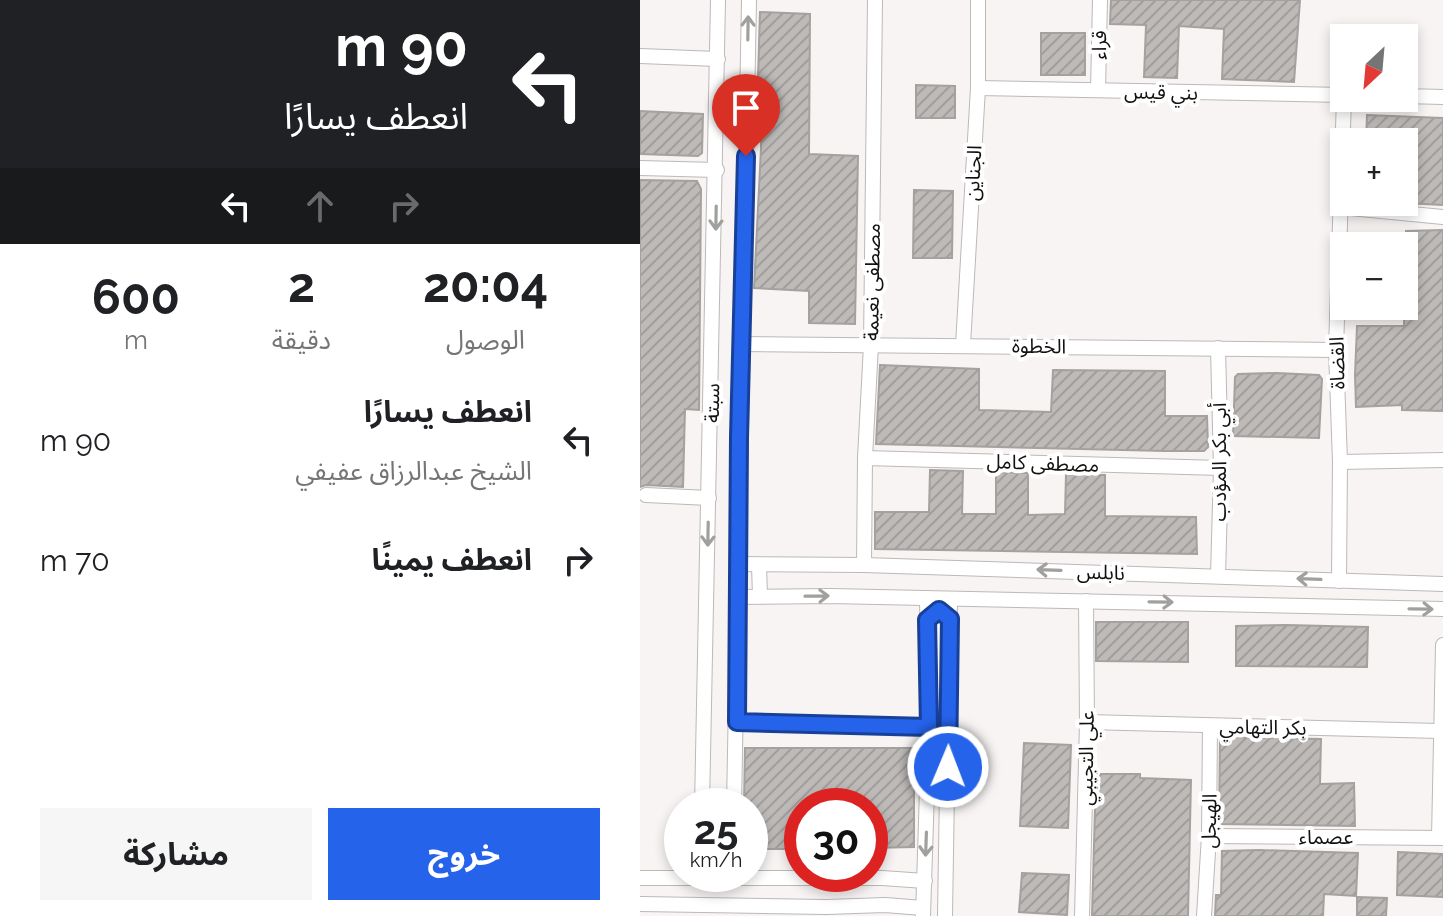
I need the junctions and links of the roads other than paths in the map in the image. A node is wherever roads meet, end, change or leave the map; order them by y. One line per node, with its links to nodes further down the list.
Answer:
1 (718, 0): 7 (street, سبتة)
2 (749, 0): 18 (street, سبتة, one-way to 2)
3 (875, 0): 19 (street, مصطفى نعيمة)
4 (978, 0): 8 (street, الجناين)
5 (1100, 0): 9 (street, قراء)
6 (640, 56): 7 (street)
7 (718, 59): 14 (street, سبتة)
8 (978, 88): 9 (street, بني قيس); 20 (street, الجناين)
9 (1098, 90): 11 (street, بني قيس)
10 (1418, 96): 12 (street)
11 (1330, 97)
12 (1443, 97)
13 (640, 168): 14 (street)
14 (717, 170): 23 (street, سبتة, one-way to 23)
15 (1418, 215): 17 (street)
16 (1340, 216): 22 (street, القضاة)
17 (1443, 217)
18 (743, 344): 19 (street, الخطوة); 24 (street, سبتة)
19 (871, 345): 20 (street, الخطوة); 25 (street, مصطفى نعيمة)
20 (963, 345): 21 (street, الخطوة)
21 (1218, 348): 22 (street, الخطوة); 28 (street, أبي بكر المؤدب)
22 (1336, 350): 27 (street, القضاة)
23 (711, 428): 24 (street); 30 (street, سبتة)
24 (740, 429): 31 (street, سبتة)
25 (865, 458): 28 (street, مصطفى كامل); 33 (street, مصطفى نعيمة)
26 (1443, 460): 27 (street)
27 (1340, 462): 35 (street, القضاة)
28 (1221, 468): 34 (street, أبي بكر المؤدب)
29 (646, 495): 30 (street)
30 (709, 498): 51 (street, سبتة, one-way to 51)
31 (739, 564): 32 (street, نابلس); 38 (street, سبتة)
32 (759, 565): 33 (street, نابلس); 37 (street)
33 (864, 565): 34 (street, نابلس, one-way to 33)
34 (1218, 576): 35 (street, نابلس, one-way to 34)
35 (1339, 581): 36 (street, نابلس)
36 (1443, 584)
37 (760, 596): 38 (street, نابلس); 39 (street, نابلس, one-way to 39)
38 (739, 597): 46 (street, سبتة)
39 (927, 598): 40 (street, نابلس); 44 (street)
40 (950, 599): 41 (street, نابلس); 43 (street)
41 (1086, 601): 42 (street, نابلس, one-way to 42); 47 (street, علي التجيبي)
42 (1443, 609)
43 (950, 619): 44 (street); 64 (street)
44 (927, 620): 49 (street)
45 (1443, 645): 50 (street)
46 (737, 722): 49 (street); 52 (street, سبتة)
47 (1087, 722): 48 (street, بكر التهامي); 65 (street, علي التجيبي)
48 (1210, 726): 50 (street, بكر التهامي); 53 (street, الهيجل)
49 (929, 727): 58 (street, one-way to 58)
50 (1440, 731): 54 (street)
51 (702, 788)
52 (735, 788)
53 (1209, 836): 54 (street, عصماء); 66 (street, الهيجل)
54 (1441, 838)
55 (664, 877): 56 (street)
56 (643, 878): 60 (street)
57 (888, 878): 58 (street)
58 (925, 881): 63 (street)
59 (888, 884): 61 (street)
60 (643, 904): 62 (street)
61 (885, 905): 62 (street); 63 (street)
62 (826, 911)
63 (923, 912)
64 (945, 916)
65 (1082, 916)
66 (1204, 916)

